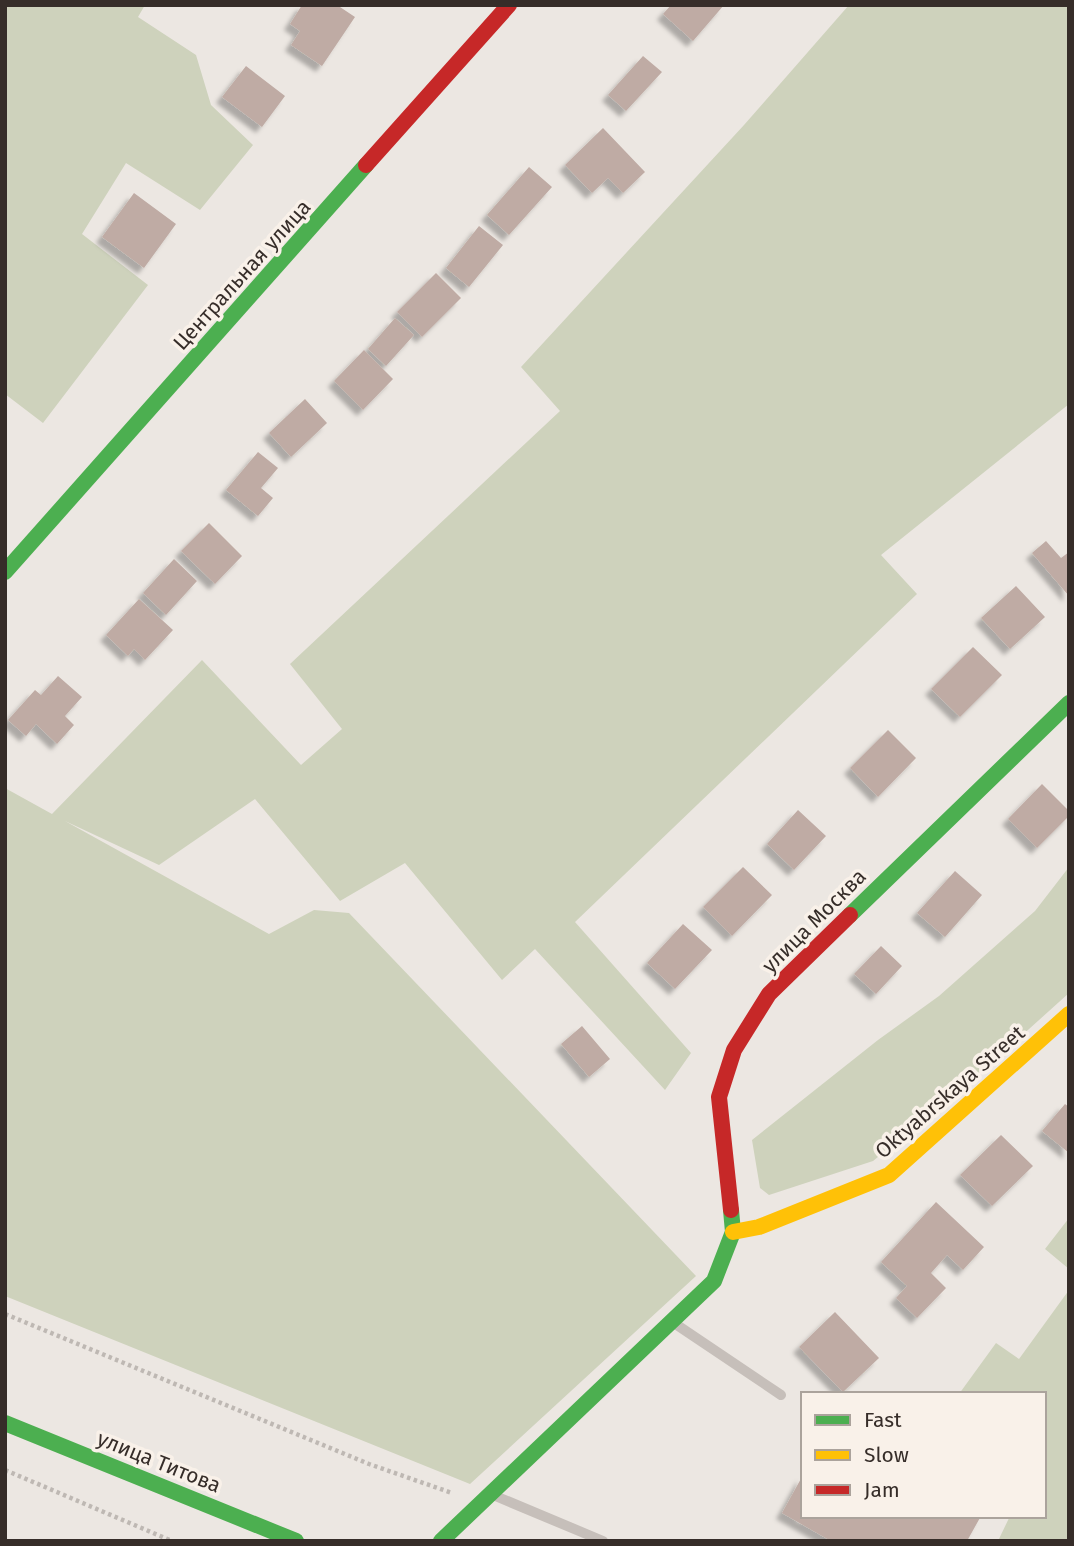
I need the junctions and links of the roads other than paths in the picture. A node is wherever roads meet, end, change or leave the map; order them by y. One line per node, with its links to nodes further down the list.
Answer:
1 (509, 5): 2 (street, Центральная улица)
2 (5, 572)
3 (1069, 703): 5 (street, улица Москва)
4 (1069, 1014): 5 (street, Oktyabrskaya Street)
5 (733, 1232): 6 (street)
6 (671, 1322): 7 (lane); 9 (street)
7 (780, 1395)
8 (5, 1423): 10 (street, улица Титова)
9 (485, 1499): 11 (street); 12 (lane)
10 (296, 1541)
11 (441, 1541)
12 (603, 1541)

